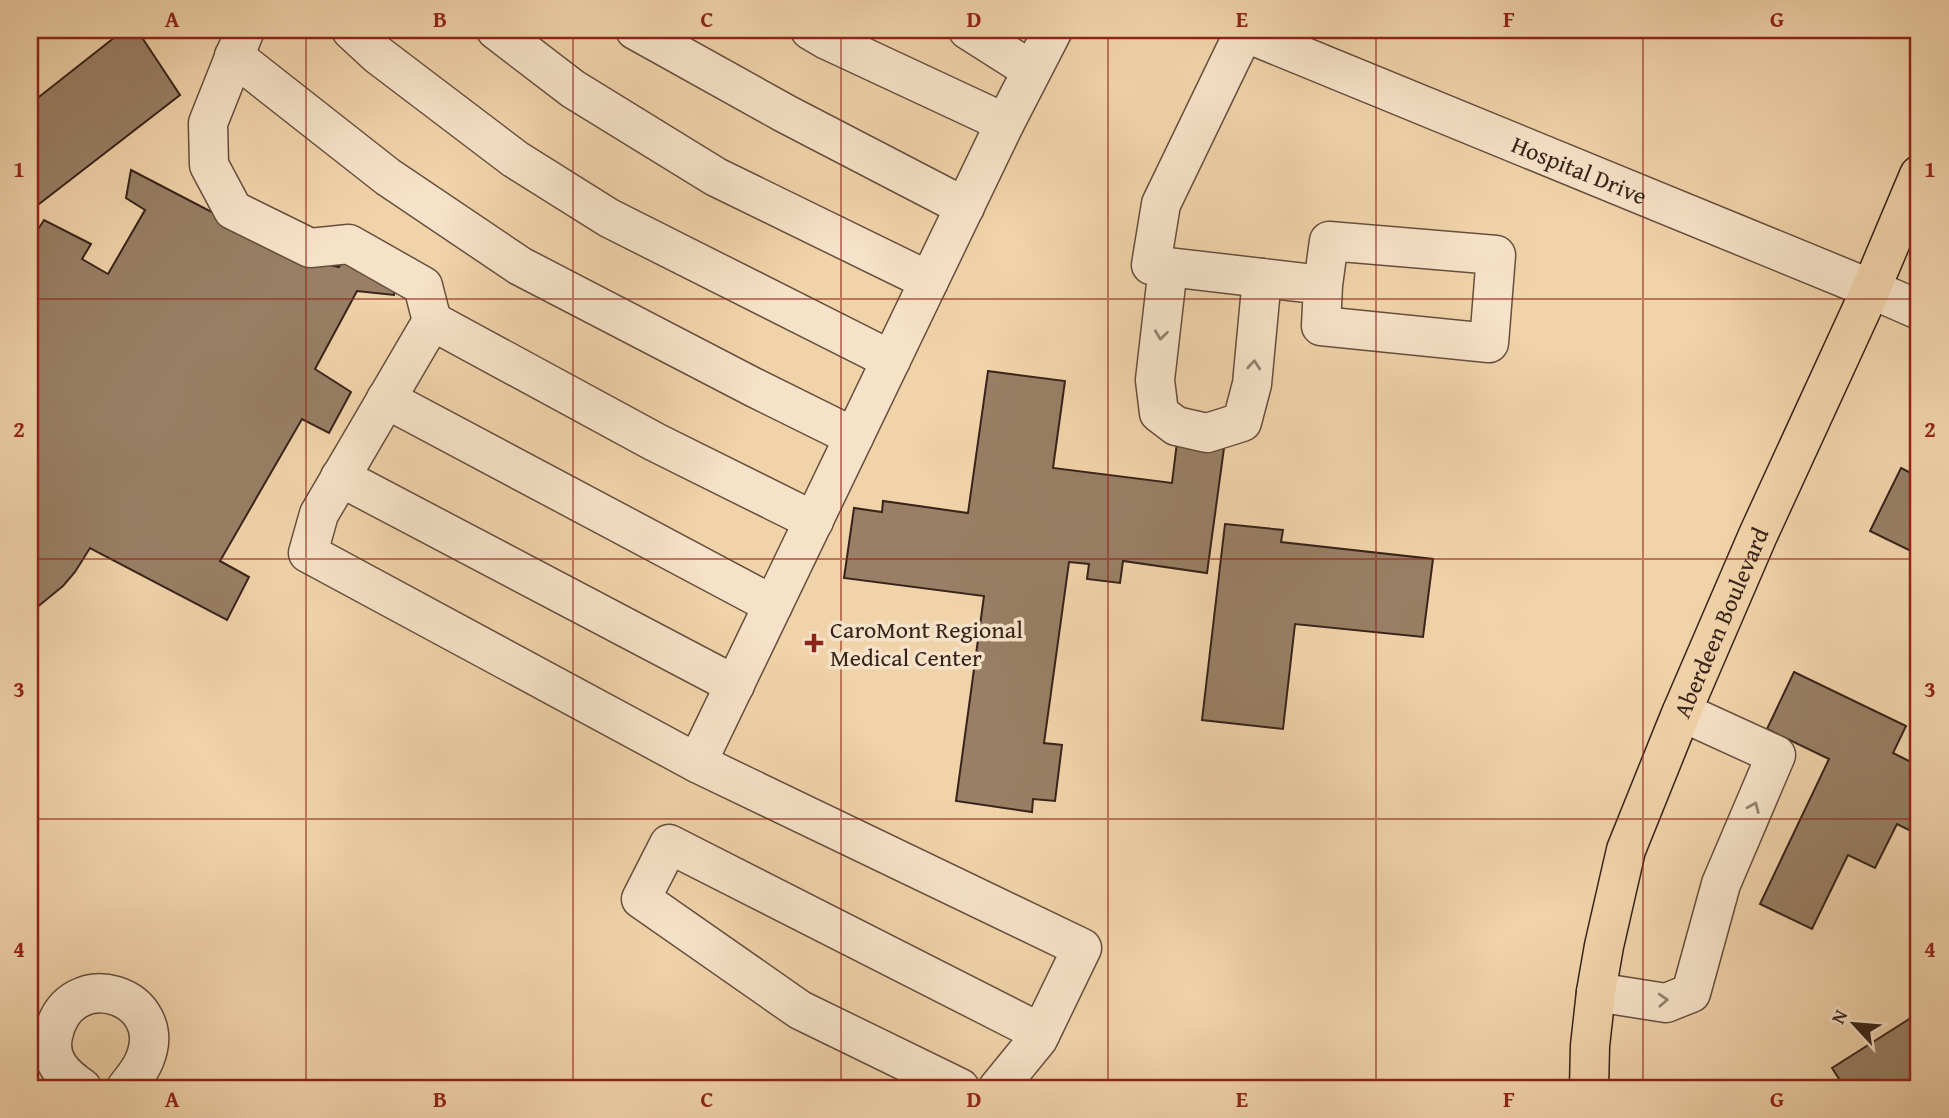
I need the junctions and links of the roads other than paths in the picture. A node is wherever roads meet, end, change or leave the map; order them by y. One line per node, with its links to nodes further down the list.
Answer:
1 (351, 30): 20 (street)
2 (496, 30): 15 (street)
3 (635, 30): 12 (street)
4 (810, 30): 10 (street)
5 (968, 30): 9 (street)
6 (1053, 30): 9 (street)
7 (1241, 31): 13 (street); 17 (street, Hospital Drive)
8 (239, 43): 19 (street); 22 (street)
9 (1031, 70): 10 (street)
10 (1005, 123): 12 (street)
11 (1919, 175): 17 (main road, Aberdeen Boulevard)
12 (965, 207): 15 (street)
13 (1168, 267): 14 (street); 14 (street, one-way to 14)
14 (1262, 278): 16 (street)
15 (929, 281): 20 (street)
16 (1323, 285): 16 (street)
17 (1871, 289): 18 (street, Hospital Drive); 27 (main road, Aberdeen Boulevard)
18 (1919, 310)
19 (432, 321): 21 (street); 24 (street)
20 (891, 360): 22 (street)
21 (386, 399): 23 (street); 25 (street)
22 (854, 437): 24 (street)
23 (340, 477): 26 (street); 28 (street)
24 (814, 520): 25 (street)
25 (773, 605): 26 (street)
26 (734, 685): 28 (street)
27 (1682, 712): 29 (main road, Aberdeen Boulevard); 29 (street, one-way to 27)
28 (696, 763): 30 (street)
29 (1596, 992): 35 (main road, Aberdeen Boulevard)
30 (1041, 1033): 33 (street); 34 (street)
31 (82, 1088): 32 (street)
32 (126, 1088)
33 (960, 1088)
34 (998, 1088)
35 (1590, 1088)

